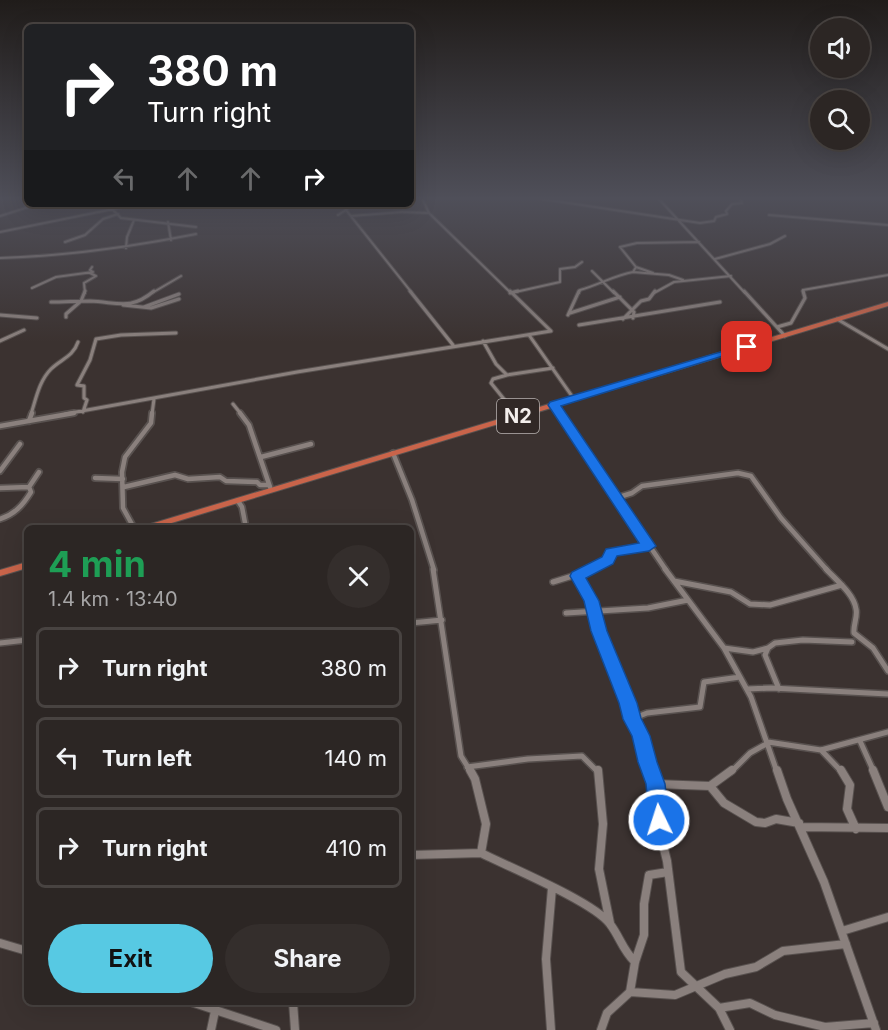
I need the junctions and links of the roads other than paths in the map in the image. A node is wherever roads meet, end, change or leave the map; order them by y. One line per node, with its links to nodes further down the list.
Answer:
1 (137, 246): 7 (street)
2 (375, 246): 49 (street)
3 (462, 246): 23 (street)
4 (623, 246): 12 (street)
5 (703, 246): 9 (street)
6 (762, 246): 9 (street)
7 (126, 248): 8 (street)
8 (0, 258)
9 (715, 258): 19 (street)
10 (582, 262): 23 (street)
11 (92, 267): 15 (street)
12 (636, 267): 14 (street); 16 (street)
13 (592, 271): 21 (street)
14 (633, 272): 16 (street); 21 (street)
15 (90, 273): 22 (street); 27 (street)
16 (653, 273): 20 (street)
17 (888, 275): 41 (street)
18 (181, 276): 31 (street)
19 (731, 276): 20 (street); 41 (street)
20 (684, 280): 33 (street)
21 (603, 284): 25 (street); 25 (street)
22 (32, 288)
23 (510, 293): 44 (street)
24 (179, 294): 32 (street)
25 (620, 297): 33 (street)
26 (179, 299): 32 (street)
27 (82, 301): 28 (street); 31 (street); 35 (street)
28 (51, 302)
29 (720, 302): 37 (street)
30 (888, 304): 39 (highway, N2)
31 (123, 305): 32 (street)
32 (141, 308)
33 (631, 309): 37 (street); 38 (street)
34 (0, 315): 36 (street)
35 (66, 317)
36 (37, 318)
37 (633, 318): 38 (street)
38 (622, 319): 40 (street)
39 (837, 319): 45 (highway, N2); 50 (street)
40 (579, 325)
41 (777, 327): 45 (street)
42 (24, 330): 46 (street)
43 (176, 333): 57 (street)
44 (529, 335): 47 (street); 51 (street)
45 (785, 336): 54 (highway, N2)
46 (0, 341)
47 (483, 341): 49 (street); 52 (street)
48 (78, 342): 59 (street)
49 (453, 345): 53 (street)
50 (888, 349)
51 (553, 368): 52 (street); 54 (street)
52 (507, 375): 58 (street)
53 (154, 399): 57 (street); 68 (street)
54 (574, 399): 56 (highway, N2)
55 (233, 404): 64 (street)
56 (554, 405): 58 (highway, N2); 73 (street)
57 (83, 412): 59 (street)
58 (518, 416): 63 (highway, N2)
59 (29, 421): 60 (street)
60 (0, 426)
61 (20, 444): 65 (street)
62 (311, 444): 64 (street)
63 (393, 453): 72 (highway, N2); 89 (street)
64 (261, 457): 72 (street)
65 (0, 471)
66 (39, 472): 69 (street)
67 (95, 478): 68 (street)
68 (123, 479): 70 (street)
69 (29, 487): 71 (street); 75 (street)
70 (124, 487): 72 (street); 76 (street)
71 (0, 488)
72 (271, 488): 74 (highway, N2)
73 (616, 498): 79 (street); 85 (street)
74 (238, 501): 77 (highway, N2); 78 (street)
75 (0, 519)
76 (132, 525)
77 (157, 525)
78 (245, 525)
79 (649, 546): 82 (street); 83 (street)
80 (24, 566): 81 (highway)
81 (0, 573)
82 (578, 576): 84 (street); 87 (street)
83 (672, 580): 85 (street); 86 (street)
84 (553, 582)
85 (842, 585): 96 (street)
86 (688, 600): 87 (street); 94 (street)
87 (593, 610): 88 (street); 101 (street)
88 (566, 613)
89 (442, 620): 90 (street); 106 (street)
90 (414, 623)
91 (24, 640): 93 (street)
92 (852, 642): 95 (street)
93 (0, 643)
94 (724, 648): 95 (street); 97 (street)
95 (768, 648): 99 (street)
96 (888, 671)
97 (740, 676): 98 (street); 101 (street)
98 (747, 689): 99 (street); 104 (street)
99 (779, 689): 100 (street)
100 (888, 694)
101 (632, 719): 107 (street)
102 (888, 732): 103 (street)
103 (860, 741): 105 (street); 109 (street)
104 (768, 743): 105 (street); 108 (street); 110 (street)
105 (821, 750): 112 (street)
106 (467, 767): 113 (street); 118 (street)
107 (656, 784): 108 (street); 115 (street)
108 (710, 786): 110 (street)
109 (888, 807)
110 (800, 825): 112 (street); 119 (street)
111 (888, 828): 112 (street)
112 (856, 829)
113 (481, 853): 114 (street); 116 (street)
114 (414, 855)
115 (668, 872): 123 (street); 124 (street)
116 (552, 888): 118 (street); 134 (street)
117 (888, 917): 119 (street)
118 (610, 923): 123 (street)
119 (842, 932): 121 (street)
120 (0, 943): 122 (street)
121 (846, 944): 124 (street); 130 (street)
122 (24, 950)
123 (635, 962): 125 (street)
124 (696, 987): 125 (street); 128 (street)
125 (630, 992): 135 (street)
126 (199, 1005): 129 (street)
127 (293, 1005): 133 (street)
128 (719, 1008): 130 (street); 136 (street)
129 (215, 1011): 131 (street); 132 (street)
130 (875, 1027)
131 (211, 1030)
132 (276, 1030)
133 (295, 1030)
134 (551, 1030)
135 (601, 1030)
136 (730, 1030)

